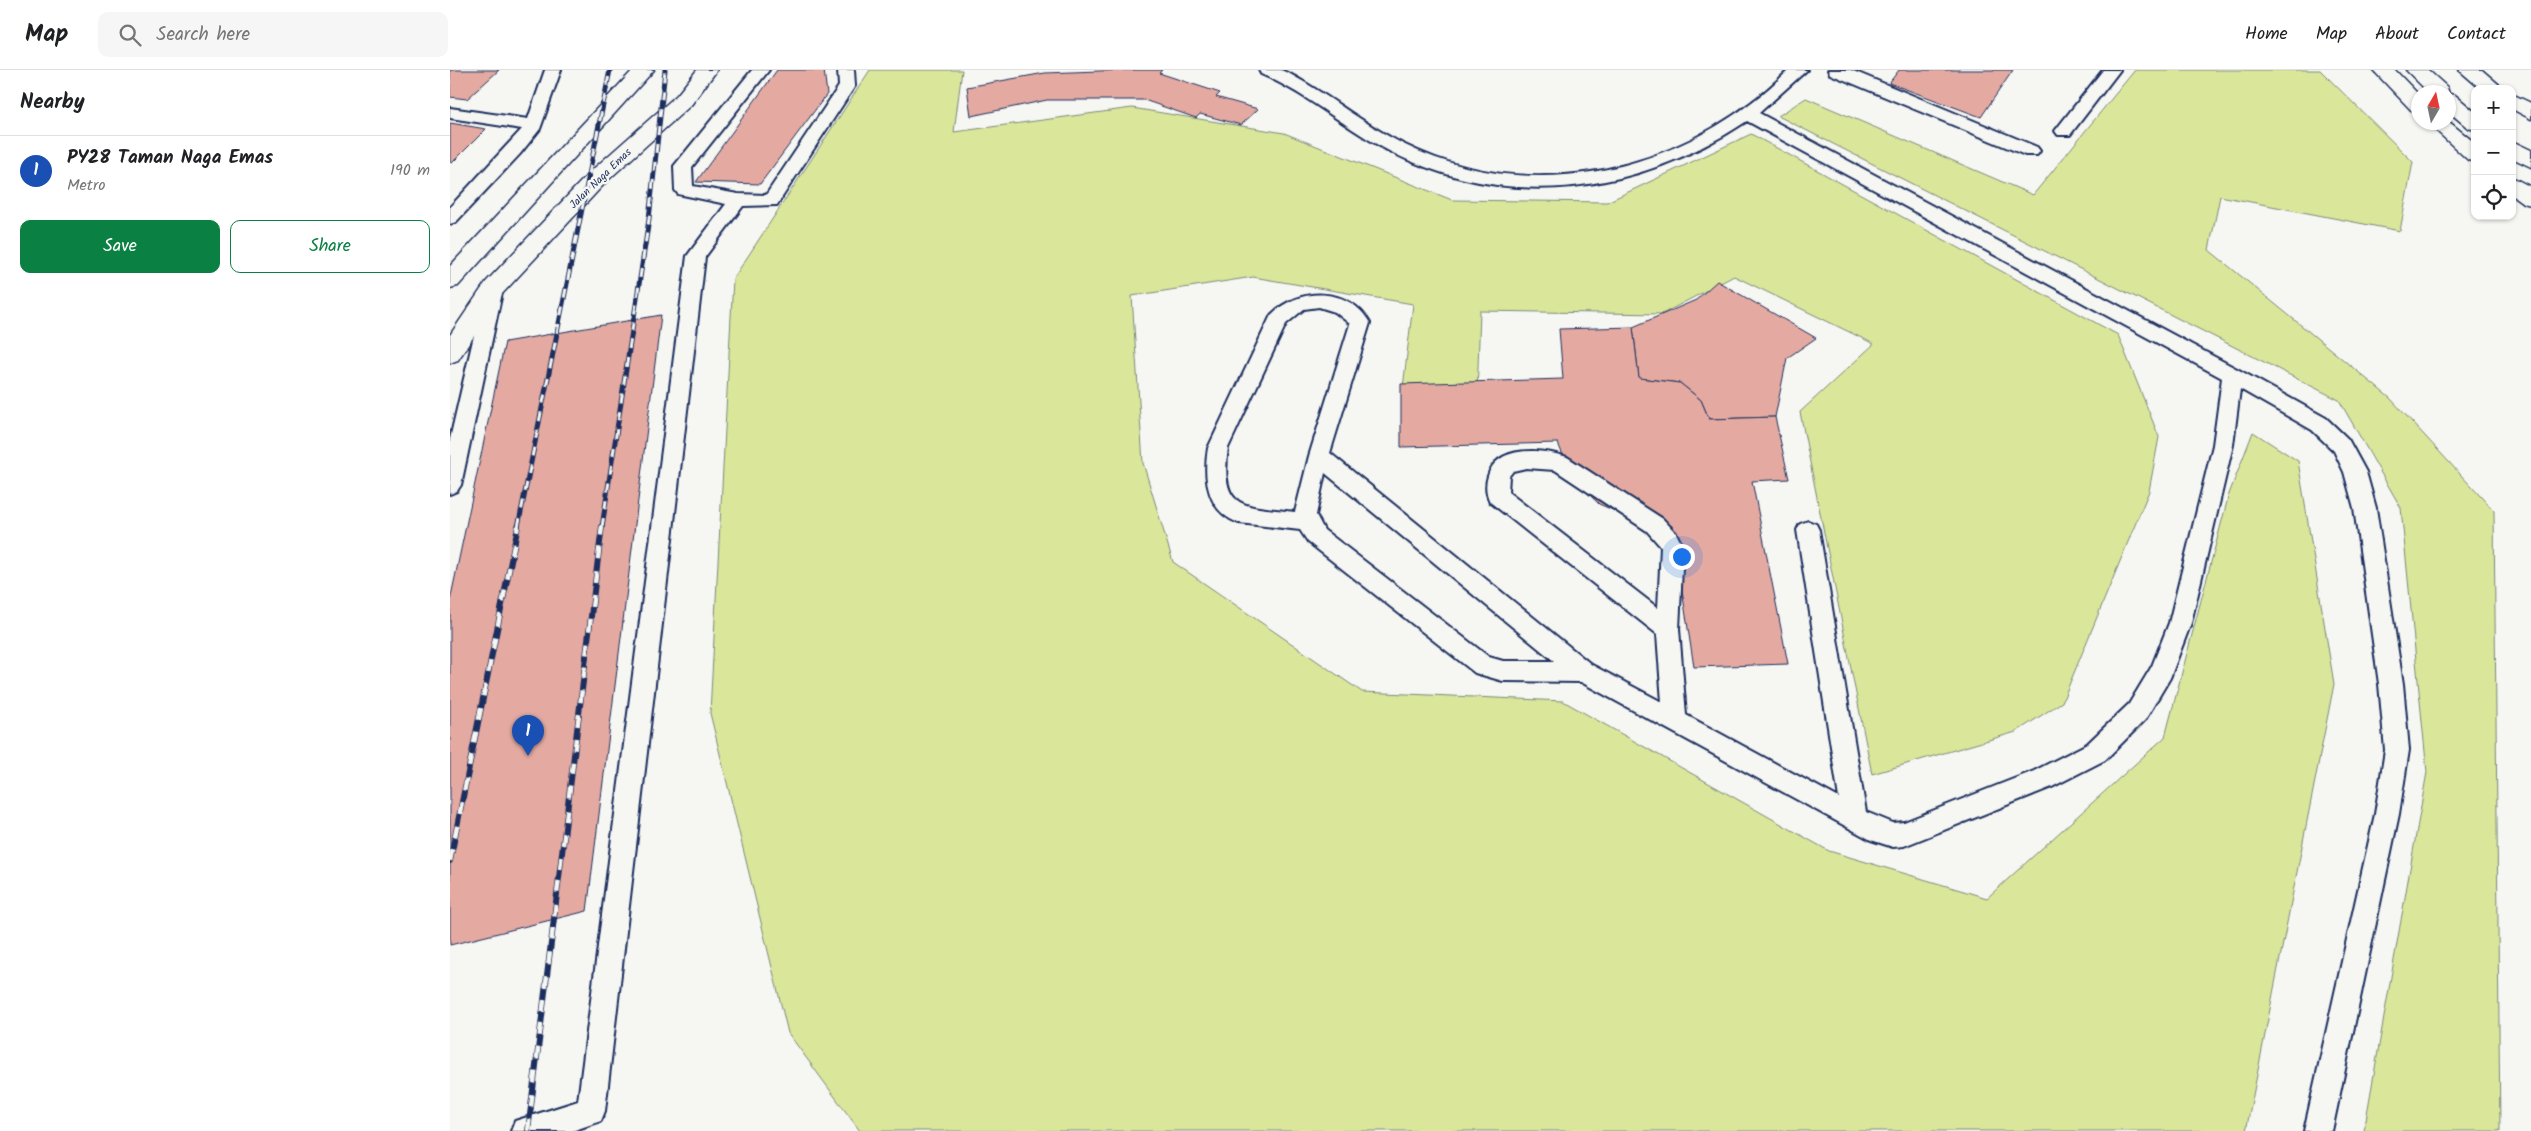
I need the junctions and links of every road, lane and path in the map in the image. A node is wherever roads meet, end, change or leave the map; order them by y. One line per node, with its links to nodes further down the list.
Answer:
1 (553, 70): 22 (lane)
2 (644, 70): 34 (main road)
3 (707, 70): 35 (main road, Jalan Naga Emas)
4 (761, 70): 31 (lane)
5 (846, 70): 31 (lane)
6 (1267, 70): 20 (lane)
7 (1799, 70): 20 (lane)
8 (1836, 70): 25 (lane)
9 (2112, 70): 24 (lane)
10 (2383, 70): 15 (main road)
11 (2416, 70): 13 (main road)
12 (2469, 70): 14 (main road)
13 (2432, 85)
14 (2489, 85)
15 (2411, 98)
16 (2516, 103): 18 (main road)
17 (2456, 107): 21 (main road)
18 (2531, 112)
19 (450, 113): 22 (lane)
20 (1748, 114): 37 (lane)
21 (2471, 120)
22 (534, 125): 32 (lane)
23 (2446, 130): 26 (main road)
24 (2064, 131)
25 (2032, 151)
26 (2471, 151)
27 (2516, 151): 28 (main road)
28 (2531, 160)
29 (2516, 187): 30 (main road)
30 (2531, 198)
31 (738, 200): 46 (lane)
32 (457, 202): 33 (lane)
33 (450, 218)
34 (450, 280)
35 (494, 288): 36 (main road, Jalan Naga Emas); 39 (lane)
36 (450, 354)
37 (2232, 375): 45 (lane); 48 (lane)
38 (1319, 456): 40 (lane); 40 (lane); 43 (lane)
39 (450, 485)
40 (1306, 522): 43 (lane)
41 (1808, 530): 45 (lane)
42 (1668, 628): 42 (lane); 44 (lane)
43 (1584, 672): 44 (lane)
44 (1675, 721): 45 (lane)
45 (1855, 819)
46 (592, 1121): 47 (lane)
47 (525, 1131)
48 (2318, 1131)

